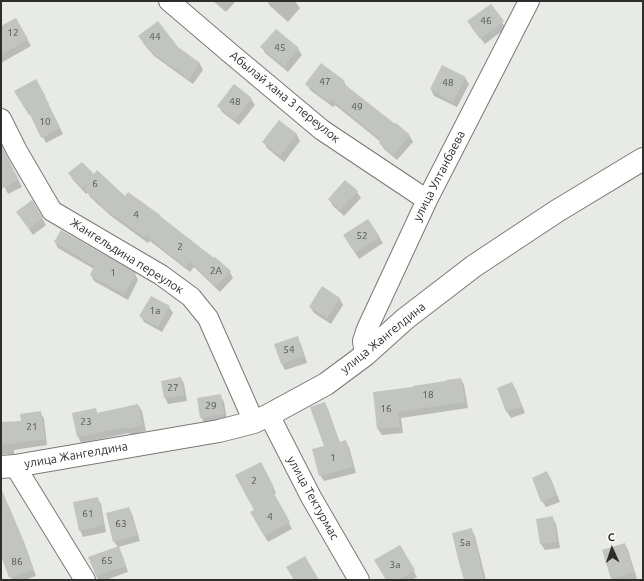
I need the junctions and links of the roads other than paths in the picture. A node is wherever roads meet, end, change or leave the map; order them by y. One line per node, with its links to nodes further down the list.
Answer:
1 (169, 1): 5 (street, Абылай хана 3 переулок)
2 (529, 1): 5 (street, улица Ултанбаева)
3 (1, 119): 7 (street, Жангельдина переулок)
4 (643, 159): 6 (street, улица Жангелдина)
5 (426, 200): 6 (street, улица Ултанбаева)
6 (365, 356): 7 (street, улица Жангелдина)
7 (262, 418): 8 (street, улица Жангелдина); 10 (street, улица Тектурмас)
8 (8, 467): 9 (street)
9 (85, 580)
10 (359, 580)

